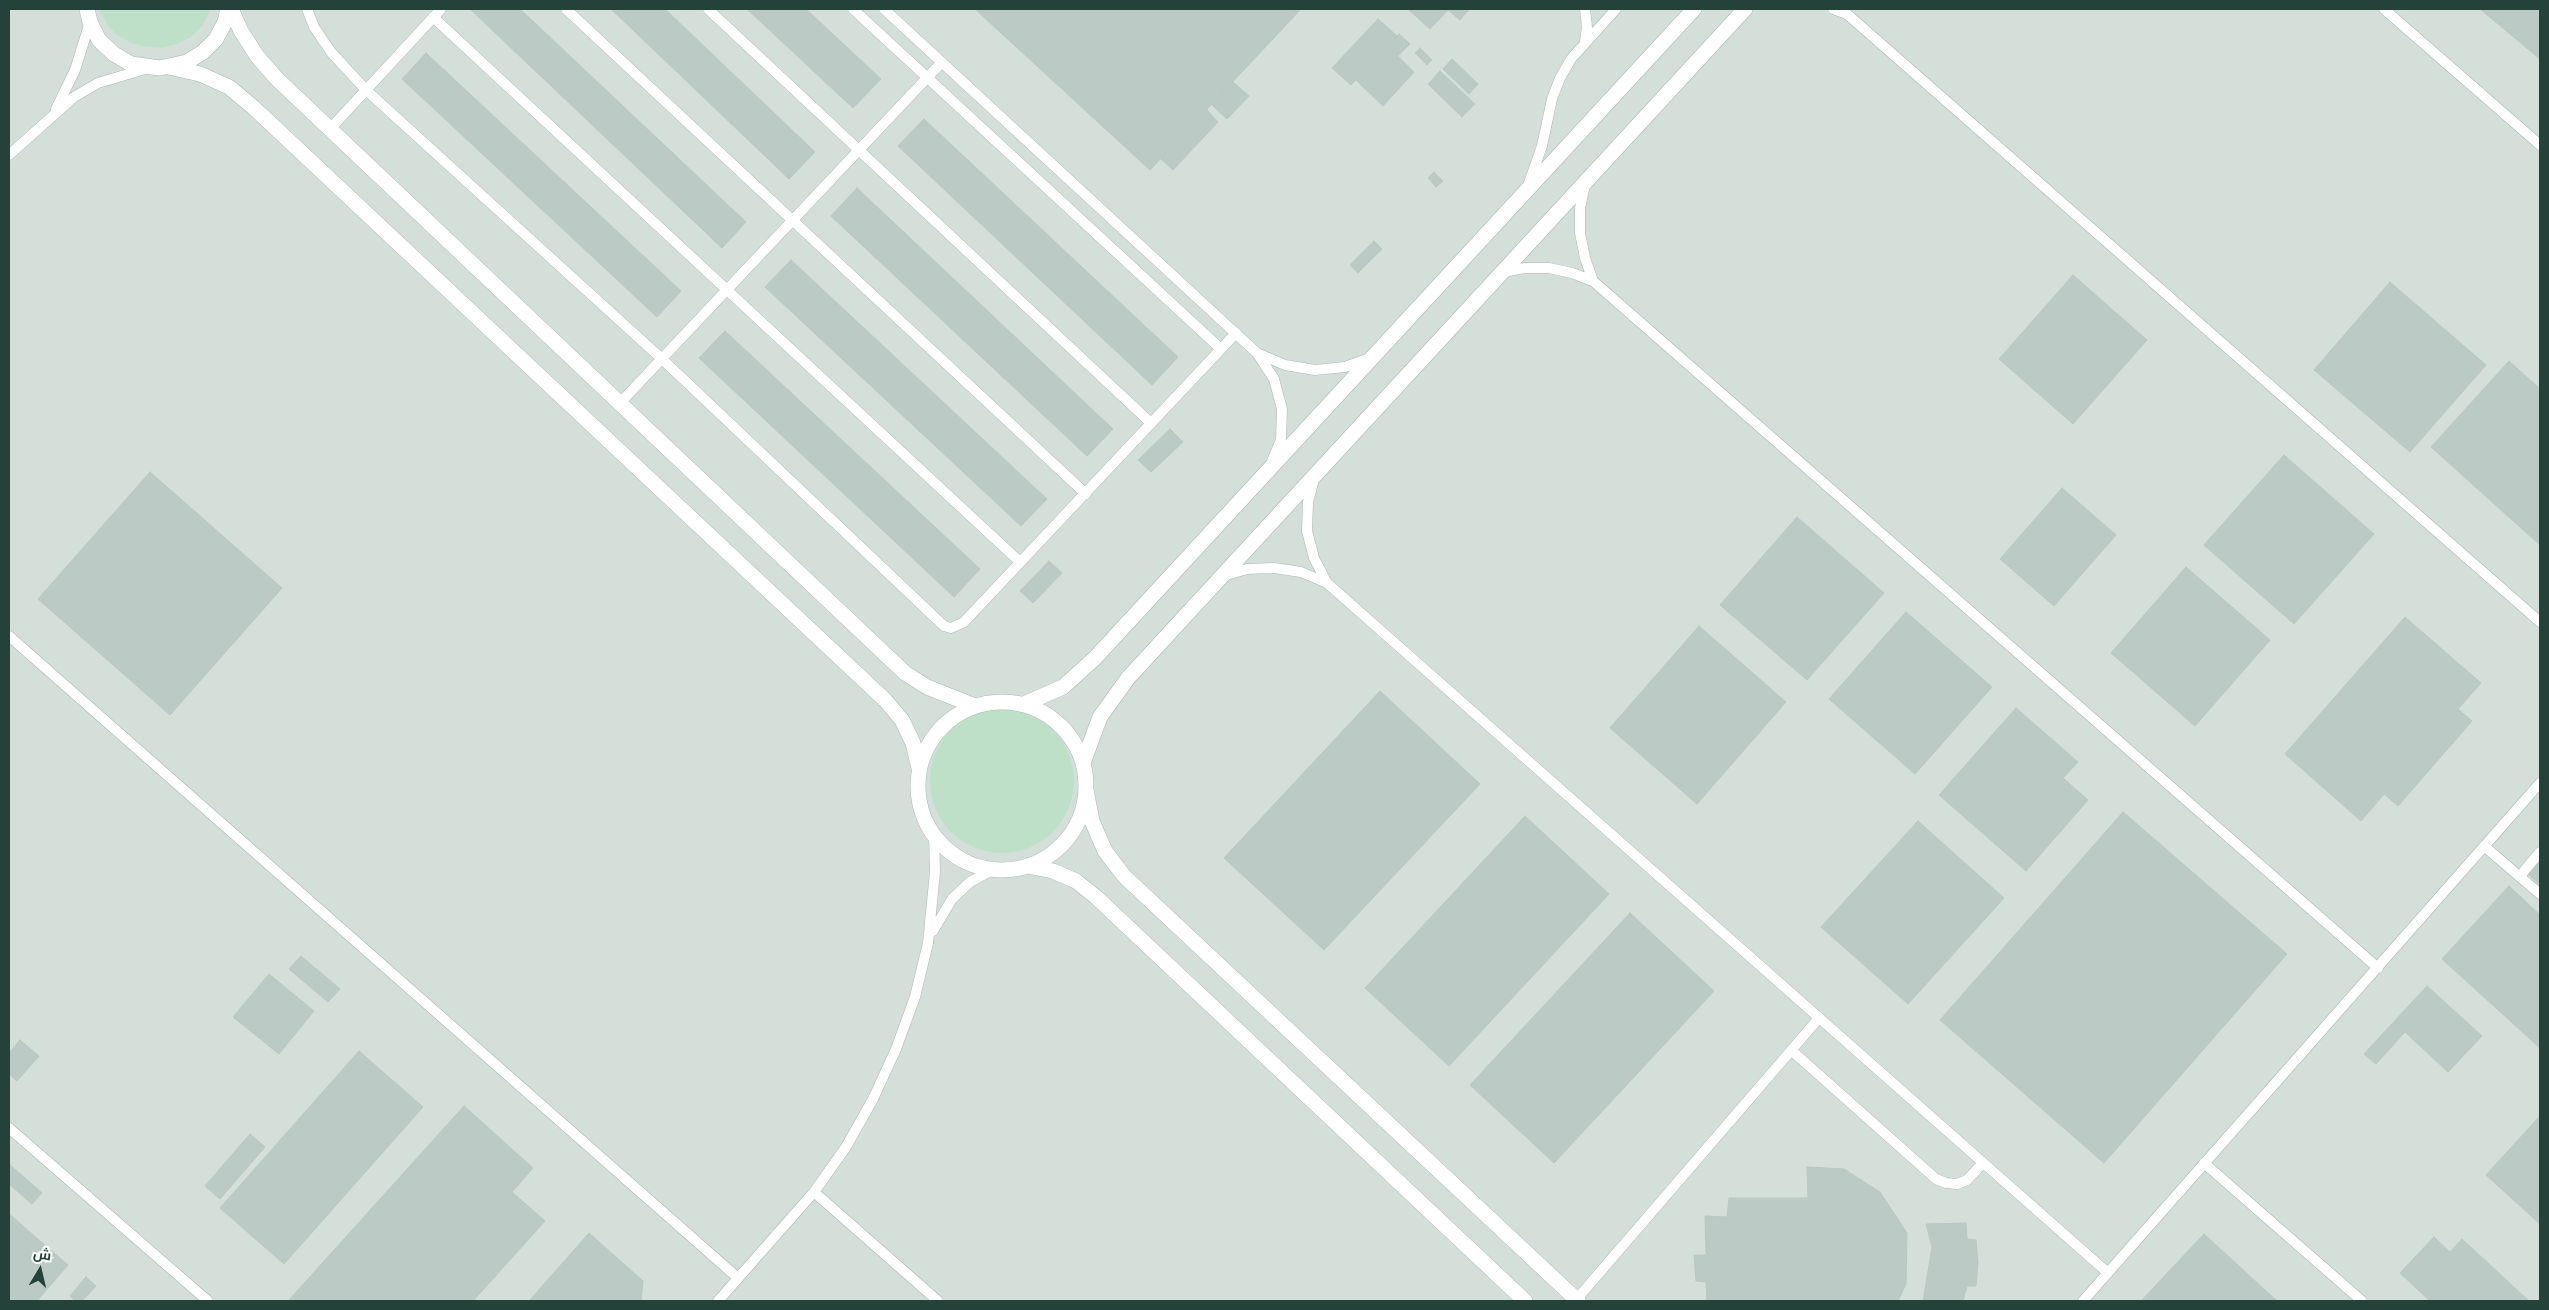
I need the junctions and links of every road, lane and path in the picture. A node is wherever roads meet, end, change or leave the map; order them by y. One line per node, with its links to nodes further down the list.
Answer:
1 (230, 9): 20 (street); 24 (street)
2 (307, 9): 22 (lane)
3 (441, 9): 16 (lane)
4 (566, 9): 30 (lane)
5 (708, 9): 26 (lane)
6 (853, 9): 21 (lane)
7 (884, 9): 18 (lane)
8 (1585, 9): 17 (lane)
9 (1616, 9): 17 (lane)
10 (1694, 9): 29 (street)
11 (1745, 9): 28 (street)
12 (1833, 9): 14 (lane)
13 (2384, 9): 25 (lane)
14 (1846, 11): 47 (lane)
15 (88, 16): 19 (street); 23 (lane)
16 (434, 17): 22 (lane); 33 (lane)
17 (1585, 42): 29 (lane)
18 (942, 62): 21 (lane); 34 (lane)
19 (150, 68): 20 (street); 23 (lane)
20 (169, 68): 52 (street)
21 (928, 78): 26 (lane); 35 (lane)
22 (366, 90): 24 (lane); 38 (lane)
23 (52, 114): 27 (lane)
24 (330, 129): 39 (street)
25 (2540, 145)
26 (859, 150): 30 (lane); 40 (lane)
27 (9, 155)
28 (1585, 183): 31 (street); 32 (lane)
29 (1524, 193): 37 (street)
30 (793, 220): 33 (lane); 43 (lane)
31 (1502, 272): 32 (lane); 42 (street)
32 (1593, 281): 63 (lane)
33 (727, 290): 38 (lane); 44 (lane)
34 (1236, 333): 35 (lane); 36 (lane)
35 (1221, 349): 40 (lane)
36 (1257, 353): 37 (lane); 41 (lane)
37 (1374, 356): 41 (street)
38 (662, 360): 39 (lane); 44 (lane)
39 (620, 403): 50 (street)
40 (1151, 424): 43 (lane)
41 (1270, 469): 49 (street)
42 (1315, 475): 45 (street); 46 (lane)
43 (1086, 494): 44 (lane)
44 (1020, 562)
45 (1221, 577): 46 (lane); 51 (street)
46 (1326, 583): 64 (lane)
47 (2540, 622)
48 (9, 636): 71 (lane)
49 (1024, 704): 50 (street); 51 (street)
50 (975, 706): 52 (street)
51 (1083, 763): 54 (street)
52 (919, 768): 55 (street)
53 (2540, 783): 56 (lane)
54 (1086, 790): 58 (street); 72 (street)
55 (934, 836): 59 (street); 62 (lane)
56 (2484, 846): 60 (lane); 63 (lane)
57 (2540, 852): 60 (lane)
58 (1027, 866): 59 (street); 76 (street)
59 (992, 870): 62 (lane)
60 (2520, 876): 61 (lane)
61 (2540, 894)
62 (928, 943): 69 (lane)
63 (2378, 968): 68 (lane)
64 (1819, 1018): 65 (lane); 67 (lane)
65 (1791, 1050): 67 (lane); 72 (lane)
66 (9, 1128): 73 (lane)
67 (1983, 1163): 70 (lane)
68 (2204, 1163): 70 (lane); 78 (lane)
69 (814, 1192): 71 (lane); 75 (lane)
70 (2108, 1273): 77 (lane)
71 (738, 1278): 74 (lane)
72 (1577, 1300)
73 (208, 1301)
74 (718, 1301)
75 (938, 1301)
76 (1526, 1301)
77 (2083, 1301)
78 (2362, 1301)

